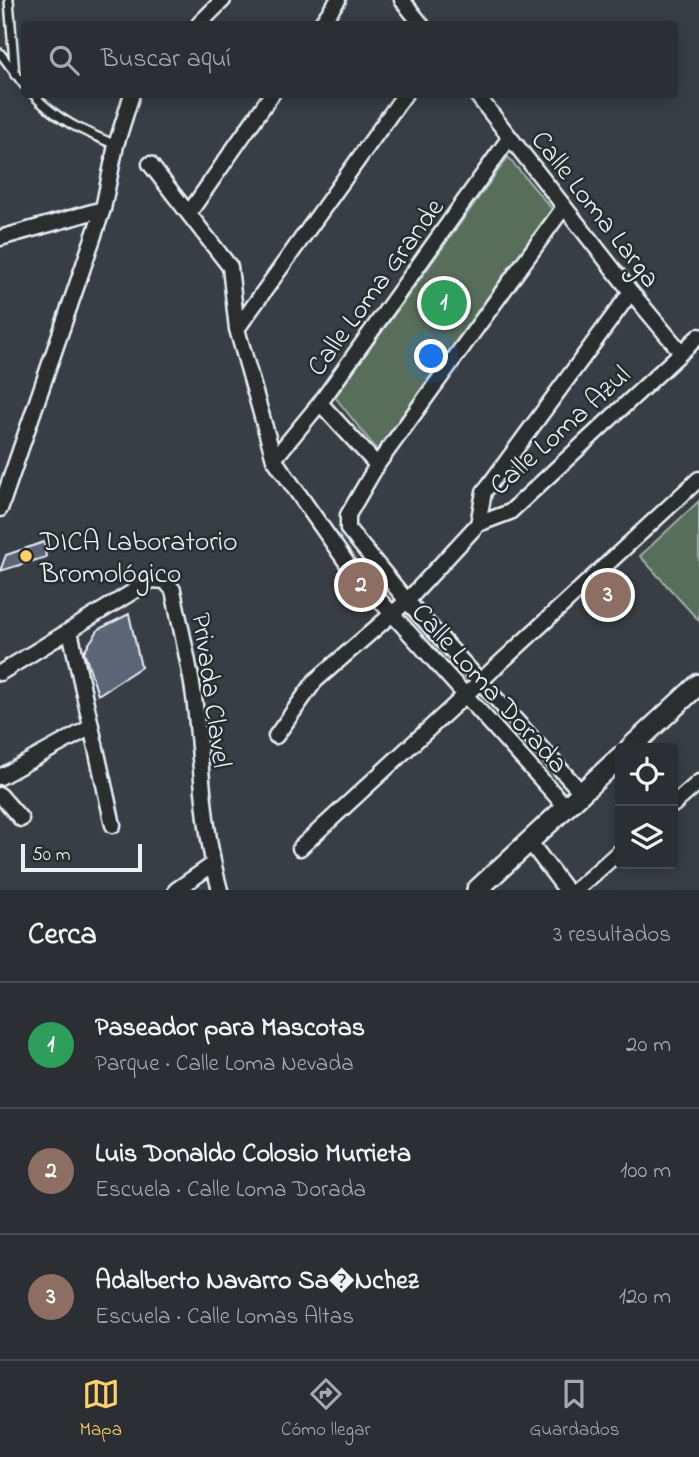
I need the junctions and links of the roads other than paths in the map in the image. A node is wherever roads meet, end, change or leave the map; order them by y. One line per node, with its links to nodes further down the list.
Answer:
1 (9, 0): 9 (lane)
2 (223, 0): 5 (street)
3 (338, 0): 6 (street)
4 (402, 0): 7 (street)
5 (203, 21)
6 (323, 21)
7 (419, 21)
8 (0, 54): 9 (lane)
9 (15, 75): 10 (lane)
10 (21, 82)
11 (36, 98): 17 (lane)
12 (131, 98): 17 (street)
13 (269, 98): 21 (street)
14 (402, 98): 24 (street)
15 (479, 98): 16 (street, Calle Loma Larga)
16 (510, 137): 19 (street, Calle Loma Larga); 27 (street, Calle Loma Grande)
17 (116, 145): 20 (street)
18 (150, 164): 21 (street, Calle Loma Dorada)
19 (564, 207): 23 (street, Calle Loma Larga); 29 (street)
20 (103, 209): 22 (street); 31 (street)
21 (188, 213): 24 (street, Calle Loma Dorada)
22 (0, 238)
23 (631, 292): 26 (street, Calle Loma Larga); 32 (street)
24 (237, 329): 28 (street, Calle Loma Dorada)
25 (699, 335): 26 (street, Calle Loma Azul)
26 (681, 352): 32 (street, Calle Loma Azul)
27 (320, 403): 28 (street, Calle Loma Grande); 29 (street)
28 (274, 459): 34 (street, Calle Loma Dorada)
29 (377, 465): 33 (street)
30 (699, 479): 37 (street)
31 (0, 509)
32 (478, 524): 33 (street, Calle Loma Azul)
33 (407, 601): 34 (street, Calle Loma Azul); 37 (street)
34 (393, 615): 39 (street, Calle Loma Dorada); 41 (street, Calle Loma Azul)
35 (70, 631): 36 (street); 40 (street); 55 (street, Privada Clavel)
36 (0, 673)
37 (480, 681): 39 (street); 46 (street)
38 (699, 684): 42 (street)
39 (465, 695): 49 (street, Calle Loma Dorada); 53 (street)
40 (91, 727): 44 (street); 51 (street)
41 (276, 736)
42 (634, 743)
43 (615, 762): 46 (street)
44 (0, 777)
45 (699, 782): 48 (street)
46 (582, 793): 49 (street)
47 (0, 795): 50 (street)
48 (678, 801)
49 (566, 807): 52 (street)
50 (21, 819)
51 (113, 825)
52 (529, 841): 58 (street); 59 (street)
53 (300, 848)
54 (615, 855): 60 (street)
55 (212, 864): 56 (street); 57 (street, Privada Clavel)
56 (176, 890)
57 (219, 890)
58 (477, 890)
59 (566, 890)
60 (576, 890)

